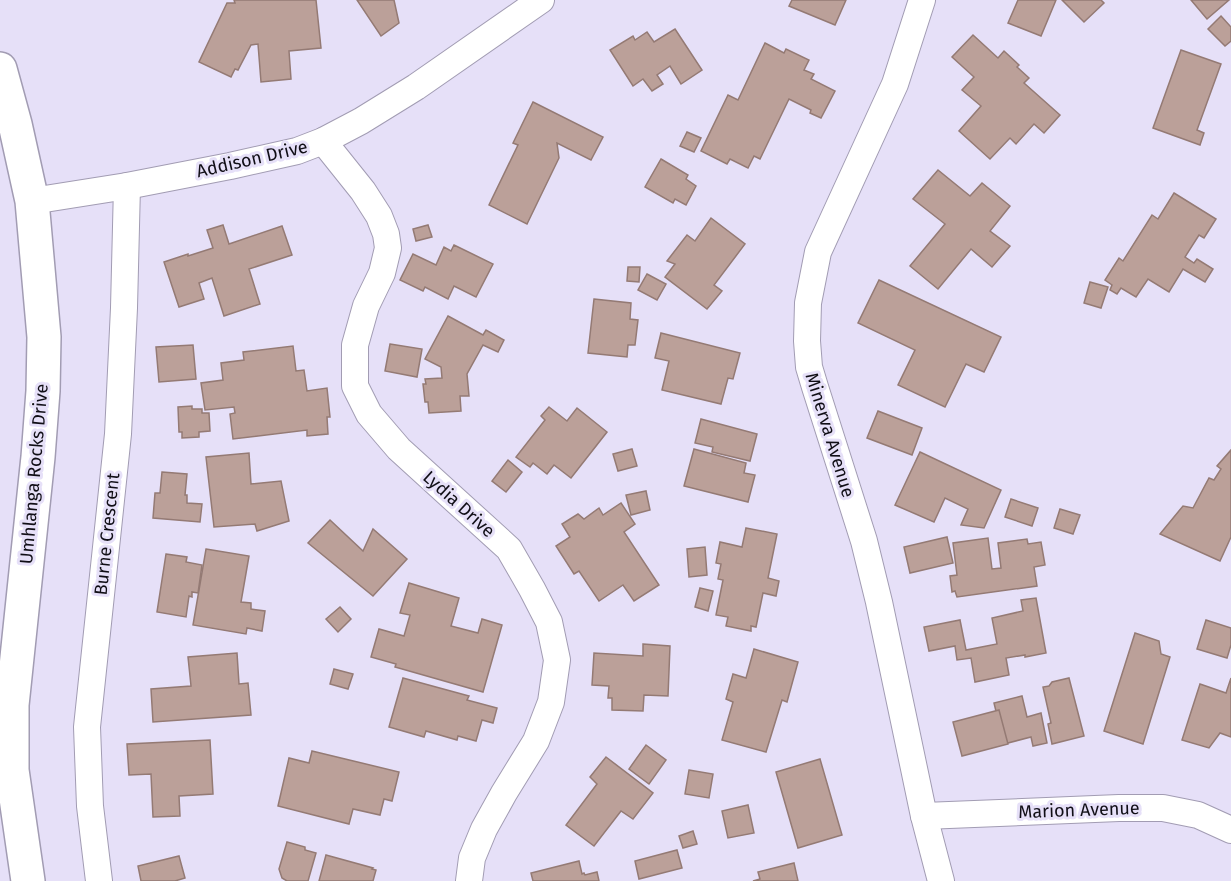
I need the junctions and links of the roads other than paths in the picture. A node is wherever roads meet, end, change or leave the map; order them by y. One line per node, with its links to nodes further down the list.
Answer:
1 (541, 0): 4 (street, Addison Drive)
2 (922, 0): 7 (street, Minerva Avenue)
3 (0, 69): 6 (main road, Umhlanga Rocks Drive)
4 (322, 141): 5 (street, Addison Drive); 11 (street, Lydia Drive)
5 (127, 186): 6 (street, Addison Drive); 10 (street, Burne Crescent)
6 (32, 201): 9 (main road, Umhlanga Rocks Drive)
7 (924, 816): 8 (street, Marion Avenue); 12 (street, Minerva Avenue)
8 (1231, 830)
9 (28, 881)
10 (99, 881)
11 (469, 881)
12 (941, 881)

